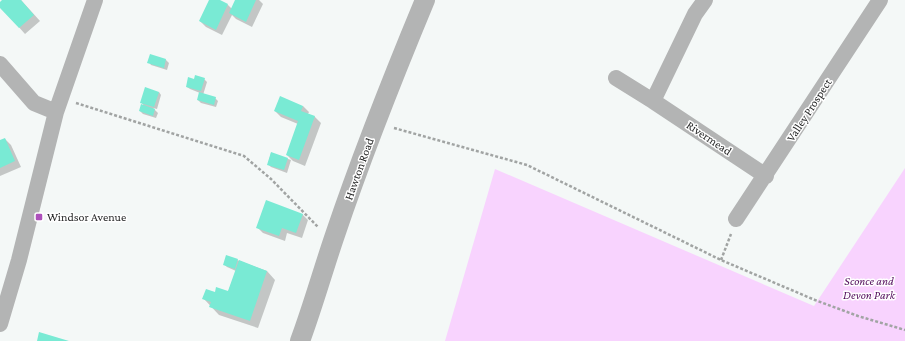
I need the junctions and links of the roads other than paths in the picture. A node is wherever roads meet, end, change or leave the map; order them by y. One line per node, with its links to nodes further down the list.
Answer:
1 (95, 0): 8 (street)
2 (425, 0): 12 (street, Hawton Road)
3 (705, 0): 7 (street)
4 (880, 0): 9 (street, Valley Prospect)
5 (0, 64): 8 (street)
6 (616, 78): 7 (street, Rivermead)
7 (653, 101): 9 (street, Rivermead)
8 (58, 105): 11 (street)
9 (766, 176): 10 (street, Valley Prospect)
10 (736, 219)
11 (0, 324)
12 (300, 341)

